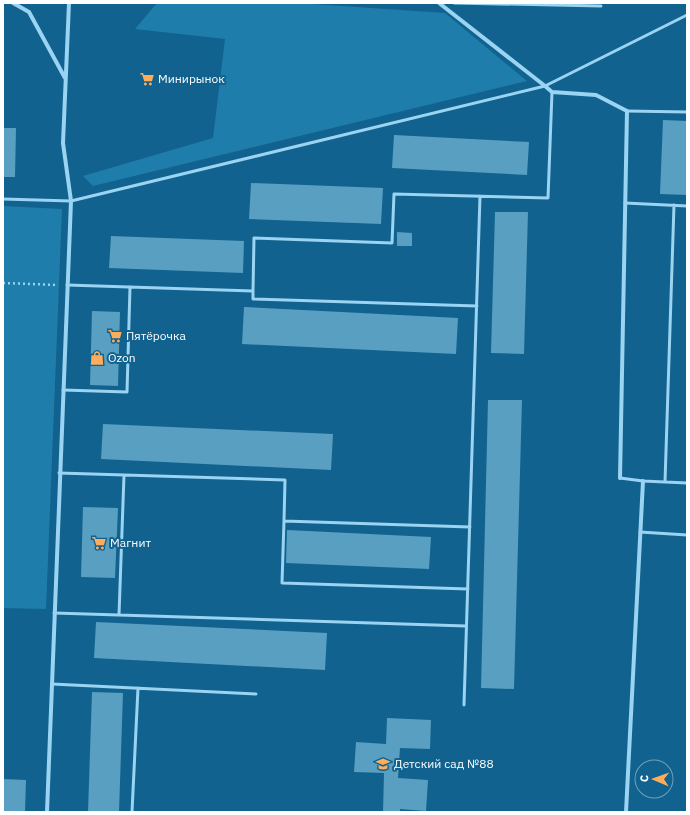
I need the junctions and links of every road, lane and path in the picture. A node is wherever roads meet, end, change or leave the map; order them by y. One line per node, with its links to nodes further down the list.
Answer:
1 (13, 3): 7 (street)
2 (69, 3): 7 (street)
3 (439, 3): 8 (street)
4 (454, 3): 5 (lane)
5 (601, 6)
6 (687, 14): 8 (lane)
7 (66, 79): 14 (street)
8 (545, 86): 9 (street); 14 (lane)
9 (552, 92): 10 (street); 12 (lane)
10 (627, 111): 11 (lane); 15 (street)
11 (687, 112)
12 (480, 196): 21 (lane); 22 (lane)
13 (3, 200): 14 (lane)
14 (71, 202): 19 (street)
15 (625, 203): 16 (lane); 26 (street)
16 (674, 205): 17 (lane); 28 (lane)
17 (687, 206)
18 (3, 283): 19 (path)
19 (67, 285): 20 (lane); 23 (street)
20 (130, 287): 21 (lane); 23 (lane)
21 (253, 291): 22 (lane)
22 (477, 306): 31 (lane)
23 (63, 390): 24 (street)
24 (59, 473): 25 (lane); 35 (street)
25 (124, 475): 30 (lane); 36 (lane)
26 (620, 478): 27 (lane)
27 (643, 481): 28 (lane); 32 (street)
28 (665, 482): 29 (lane)
29 (687, 483)
30 (284, 521): 31 (lane); 34 (lane)
31 (470, 526): 34 (lane)
32 (640, 532): 33 (lane); 44 (street)
33 (687, 535)
34 (468, 589): 37 (lane)
35 (54, 613): 36 (lane); 38 (street)
36 (119, 615): 37 (lane)
37 (466, 626): 41 (lane)
38 (52, 684): 39 (lane); 42 (street)
39 (138, 688): 40 (lane); 43 (lane)
40 (256, 694)
41 (464, 705)
42 (47, 812)
43 (132, 812)
44 (626, 812)

